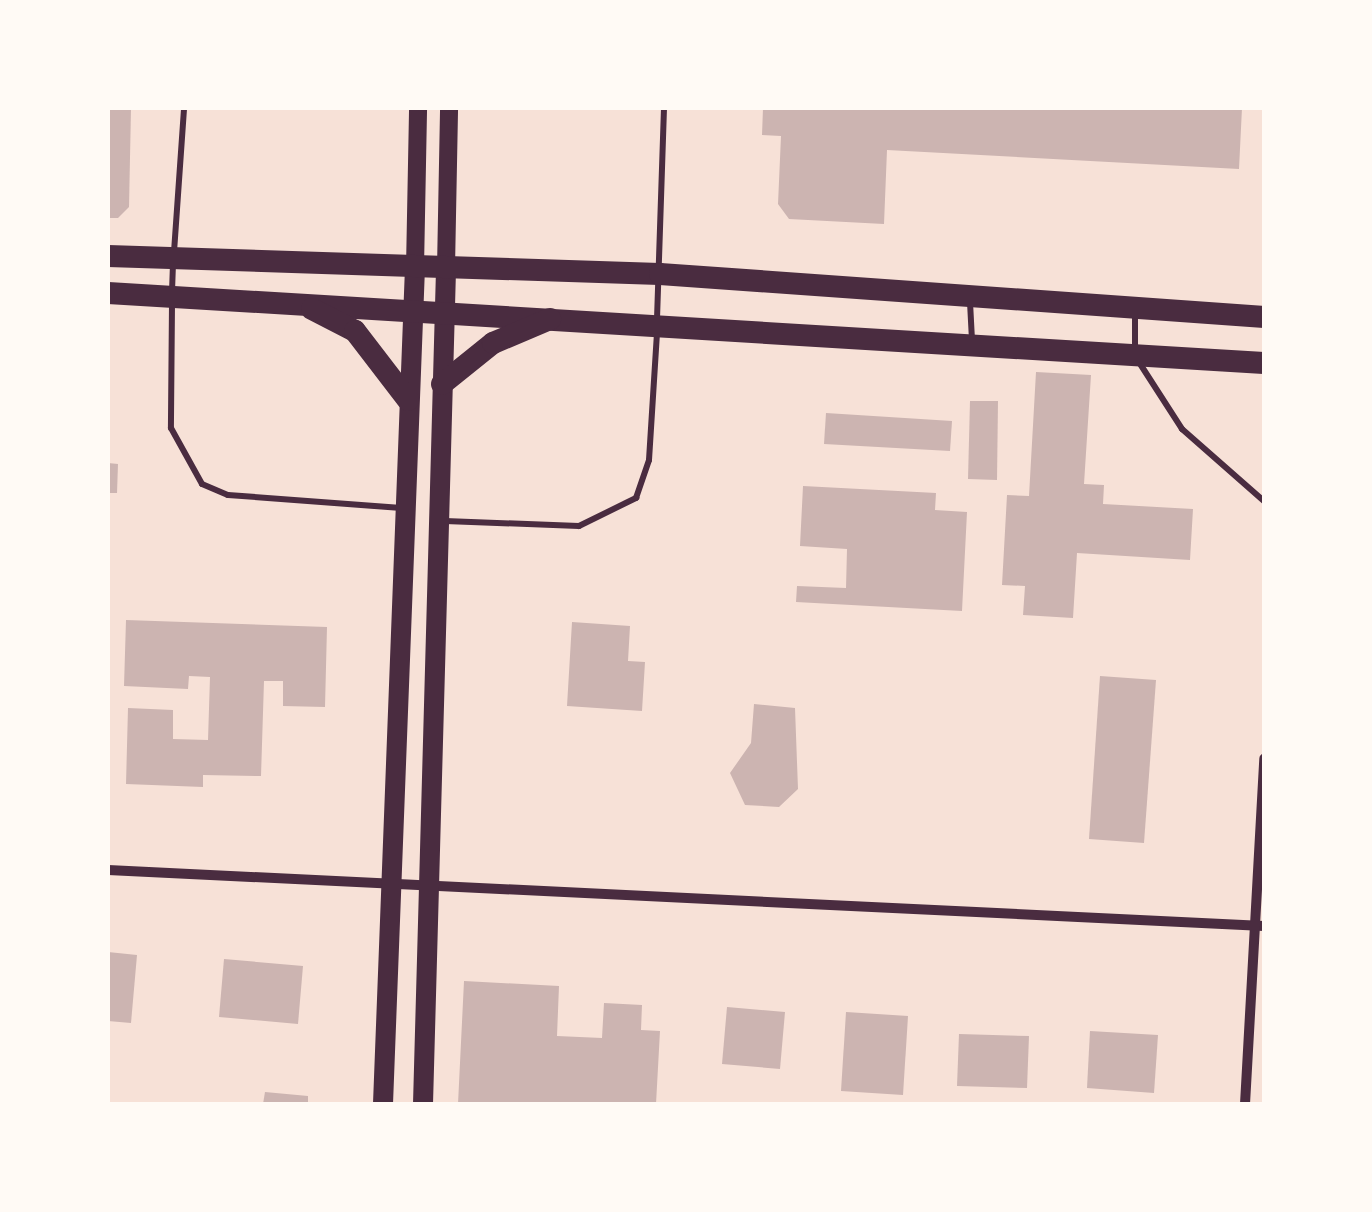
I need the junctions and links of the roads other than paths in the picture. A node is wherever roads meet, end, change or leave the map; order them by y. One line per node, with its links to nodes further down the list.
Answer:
1 (184, 108): 6 (lane)
2 (418, 108): 7 (street)
3 (449, 108): 8 (street)
4 (664, 108): 9 (lane)
5 (108, 256): 6 (highway)
6 (174, 258): 7 (highway); 12 (lane)
7 (415, 268): 8 (highway); 16 (main road)
8 (446, 268): 9 (highway); 17 (main road)
9 (660, 274): 10 (highway); 20 (lane)
10 (852, 290): 13 (highway); 21 (highway)
11 (108, 293): 12 (highway)
12 (172, 296): 14 (highway); 28 (lane)
13 (970, 296): 15 (highway); 22 (lane)
14 (289, 301): 16 (highway); 26 (highway)
15 (1135, 308): 19 (highway); 23 (lane)
16 (412, 309): 17 (highway); 26 (main road)
17 (446, 311): 18 (highway); 25 (main road)
18 (562, 315): 20 (highway); 25 (highway)
19 (1264, 317)
20 (657, 322): 21 (highway); 29 (lane)
21 (849, 330): 22 (highway)
22 (972, 340): 23 (highway)
23 (1135, 356): 24 (highway); 27 (lane)
24 (1264, 362)
25 (442, 384): 29 (main road)
26 (408, 400): 28 (main road)
27 (1264, 502)
28 (404, 508): 32 (main road)
29 (444, 520): 33 (main road)
30 (1264, 759): 34 (street)
31 (108, 870): 32 (street)
32 (394, 889): 33 (street); 35 (main road)
33 (432, 890): 34 (street); 36 (main road)
34 (1258, 926): 37 (street)
35 (383, 1104)
36 (423, 1104)
37 (1245, 1104)

